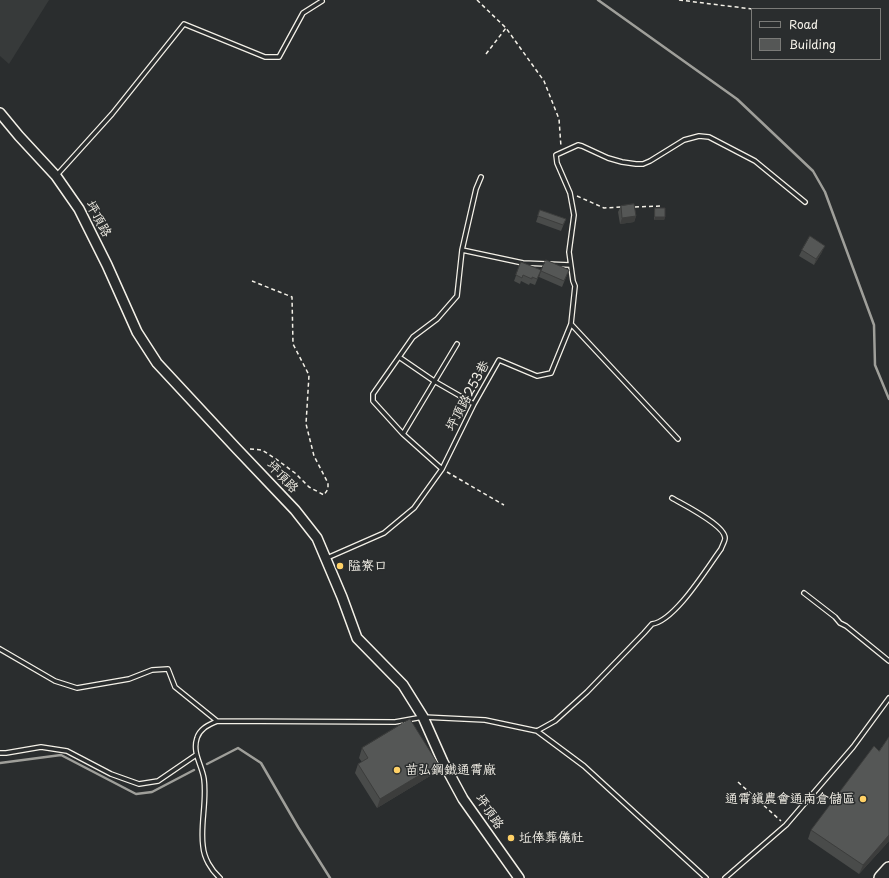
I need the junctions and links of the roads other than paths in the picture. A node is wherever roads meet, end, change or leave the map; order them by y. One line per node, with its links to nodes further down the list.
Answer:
1 (322, 1): 3 (lane)
2 (0, 113): 3 (street, 坪頂路)
3 (56, 176): 17 (street, 坪頂路)
4 (481, 177): 6 (lane)
5 (805, 202): 7 (lane, 坪頂路253巷)
6 (462, 250): 7 (lane); 10 (lane)
7 (570, 265): 8 (lane, 坪頂路253巷)
8 (571, 324): 12 (lane, 坪頂路253巷); 14 (lane)
9 (457, 344): 11 (lane)
10 (399, 357): 11 (lane); 13 (lane)
11 (434, 381): 12 (lane); 13 (lane)
12 (474, 404): 15 (lane, 坪頂路253巷)
13 (403, 434): 15 (lane)
14 (678, 439)
15 (442, 469): 17 (lane, 坪頂路253巷)
16 (672, 498): 24 (lane)
17 (326, 558): 22 (street, 坪頂路)
18 (804, 593): 20 (lane)
19 (0, 649): 23 (lane)
20 (889, 661)
21 (889, 698): 31 (lane)
22 (423, 717): 23 (lane); 24 (lane); 29 (street, 坪頂路)
23 (218, 721): 26 (lane)
24 (537, 731): 30 (lane)
25 (0, 753): 26 (lane)
26 (196, 755): 28 (lane)
27 (889, 869): 32 (highway)
28 (220, 878)
29 (519, 878)
30 (706, 878)
31 (724, 878)
32 (881, 878)

